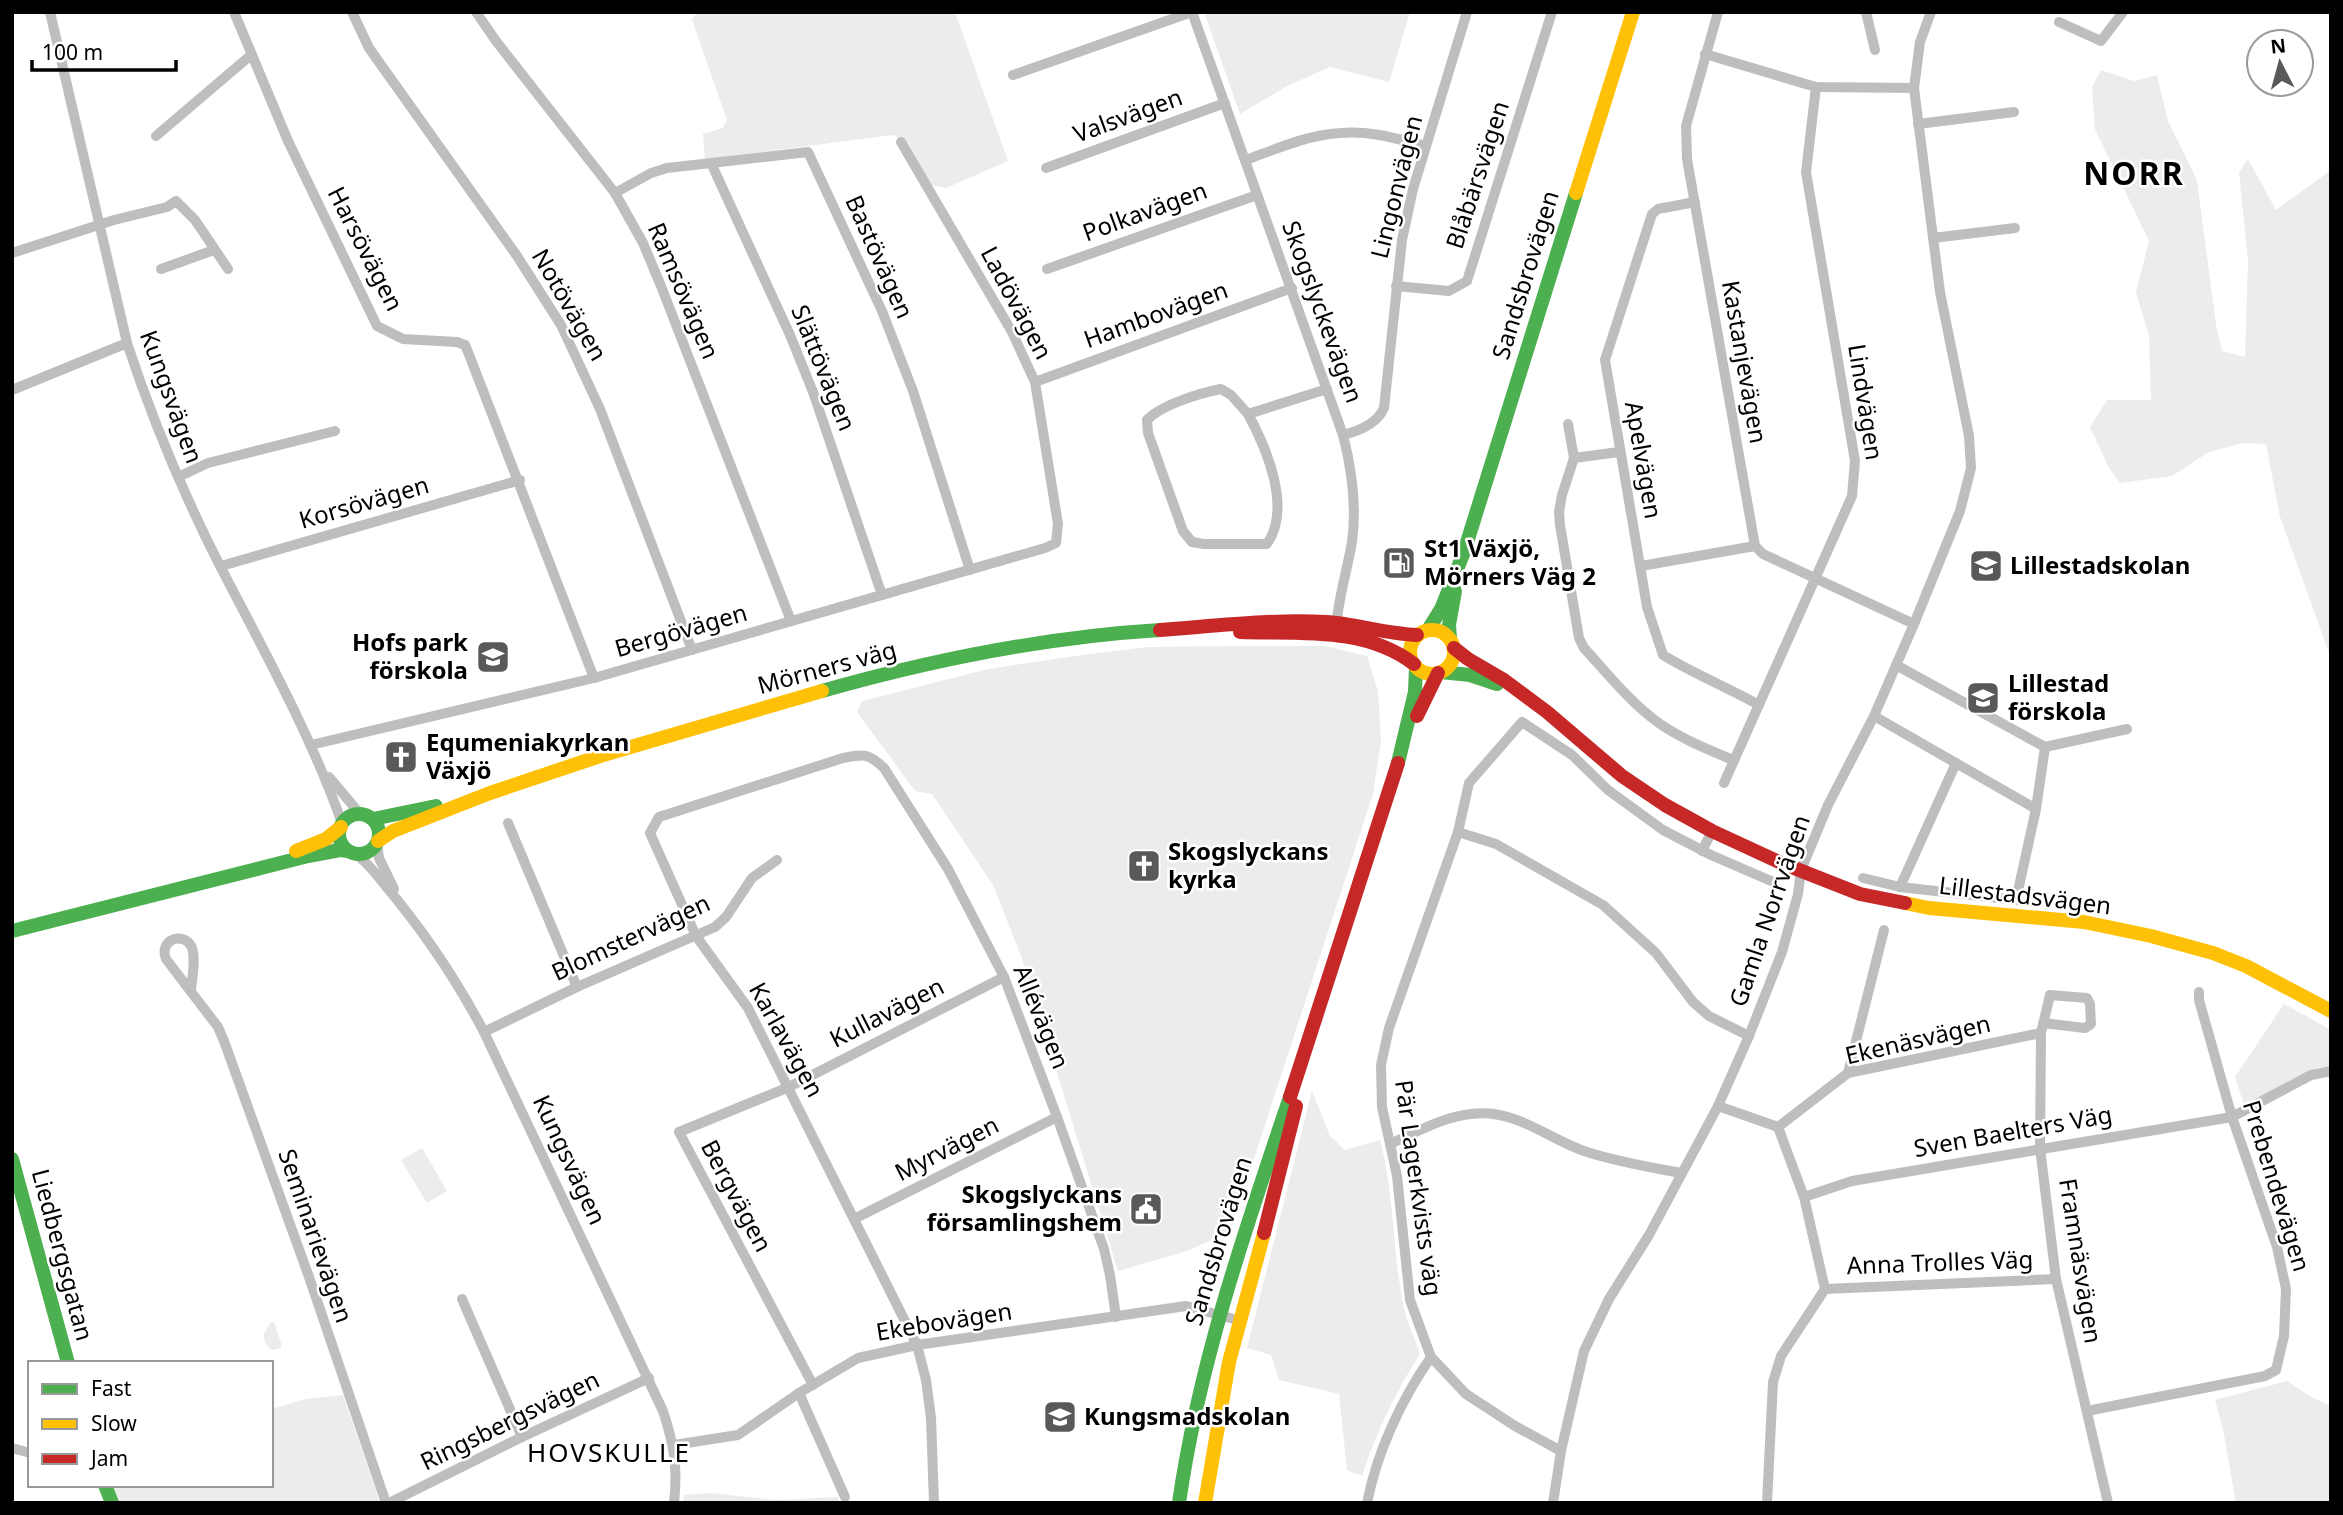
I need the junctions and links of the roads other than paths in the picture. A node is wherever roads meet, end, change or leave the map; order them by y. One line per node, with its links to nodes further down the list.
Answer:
1 (233, 12): 16 (street, Harsövägen)
2 (352, 12): 67 (street, Notövägen)
3 (476, 12): 29 (street, Ramsövägen)
4 (1192, 12): 17 (street); 20 (street, Skogslyckevägen)
5 (1467, 12): 25 (street, Lingonvägen)
6 (1552, 12): 40 (street, Blåbärsvägen)
7 (1633, 12): 56 (main road, Sandsbrovägen)
8 (1718, 12): 15 (street, Kastanjevägen)
9 (1866, 12): 14 (street)
10 (1931, 12): 19 (street, Gamla Norrvägen)
11 (2123, 12): 13 (street)
12 (52, 13): 32 (street, Kungsvägen)
13 (2059, 22)
14 (1875, 50)
15 (1705, 54): 18 (street); 31 (street, Kastanjevägen)
16 (251, 55): 23 (street); 53 (street, Harsövägen)
17 (1013, 75)
18 (1816, 87): 19 (street); 60 (street, Lindvägen)
19 (1914, 88): 22 (street, Gamla Norrvägen)
20 (1225, 103): 26 (street, Skogslyckevägen); 28 (street, Valsvägen)
21 (2014, 112): 22 (street)
22 (1918, 124): 34 (street, Gamla Norrvägen)
23 (156, 135)
24 (901, 142): 43 (street, Ladövägen)
25 (1426, 146): 26 (street); 40 (street, Lingonvägen)
26 (1246, 160): 30 (street, Skogslyckevägen)
27 (710, 163): 29 (street, Bastövägen); 59 (street, Bastövägen); 61 (street, Slättövägen)
28 (1046, 168)
29 (615, 193): 62 (street, Ramsövägen)
30 (1257, 195): 39 (street, Polkavägen); 41 (street, Skogslyckevägen)
31 (1695, 202): 50 (street, Apelvägen); 55 (street, Kastanjevägen)
32 (101, 225): 35 (street); 36 (street); 42 (street, Kungsvägen)
33 (2015, 228): 34 (street)
34 (1933, 238): 63 (street, Gamla Norrvägen)
35 (214, 250): 37 (street); 38 (street)
36 (12, 253)
37 (160, 269)
38 (228, 269)
39 (1047, 269)
40 (1396, 286): 49 (street, Lingonvägen)
41 (1292, 288): 43 (street, Hambovägen); 44 (street, Skogslyckevägen)
42 (127, 343): 45 (street); 52 (street, Kungsvägen)
43 (1035, 382): 54 (street, Ladövägen)
44 (1327, 389): 46 (street); 49 (street, Skogslyckevägen)
45 (12, 390)
46 (1248, 414): 46 (street)
47 (1568, 424): 51 (street)
48 (335, 431): 52 (street)
49 (1343, 435): 64 (street, Skogslyckevägen)
50 (1619, 452): 51 (street); 58 (street, Apelvägen)
51 (1574, 458): 80 (street)
52 (178, 477): 57 (street, Kungsvägen)
53 (520, 480): 57 (street, Korsövägen); 71 (street, Harsövägen)
54 (1058, 540): 59 (street, Bergövägen)
55 (1755, 547): 58 (street); 60 (street)
56 (1464, 552): 65 (main road, Sandsbrovägen); 66 (main road, Sandsbrovägen)
57 (221, 566): 76 (street, Kungsvägen)
58 (1641, 566): 73 (street, Apelvägen)
59 (970, 570): 61 (street, Bergövägen)
60 (1816, 579): 63 (street); 73 (street, Lindvägen)
61 (883, 595): 62 (street, Bergövägen)
62 (791, 621): 67 (street, Bergövägen)
63 (1914, 624): 69 (street, Gamla Norrvägen)
64 (1336, 629): 65 (main road, Mörners väg); 68 (main road, Mörners väg); 84 (main road, Mörners väg)
65 (1423, 633): 66 (main road); 68 (main road)
66 (1452, 643): 70 (main road); 72 (main road, Lillestadsvägen)
67 (692, 650): 71 (street, Bergövägen)
68 (1415, 665): 70 (main road); 78 (main road, Sandsbrovägen)
69 (1896, 665): 74 (street, Gamla Norrvägen); 77 (street)
70 (1440, 672): 72 (main road, Lillestadsvägen); 78 (main road, Sandsbrovägen)
71 (594, 678): 76 (street, Bergövägen)
72 (1524, 695): 89 (main road, Lillestadsvägen)
73 (1759, 705): 80 (street, Lindvägen)
74 (1874, 716): 81 (street); 95 (street, Gamla Norrvägen)
75 (2127, 729): 77 (street)
76 (311, 745): 82 (street, Kungsvägen)
77 (2045, 747): 85 (street)
78 (1402, 750): 110 (main road, Sandsbrovägen)
79 (873, 758): 105 (street, Karlavägen); 106 (street, Allévägen)
80 (1733, 760): 83 (street, Lindvägen)
81 (1956, 763): 85 (street); 99 (street)
82 (323, 770): 86 (street, Kungsvägen); 88 (street, Kungsvägen)
83 (1724, 783)
84 (490, 793): 86 (main road, Mörners väg); 91 (main road, Mörners väg)
85 (2036, 809): 99 (street, Lillestadsvägen)
86 (366, 817): 88 (main road); 91 (main road)
87 (508, 823): 107 (street)
88 (342, 825): 93 (main road); 96 (main road)
89 (1712, 831): 92 (street); 95 (main road, Lillestadsvägen)
90 (1458, 832): 92 (street, Pär Lagerkvists väg); 114 (street); 122 (street, Pär Lagerkvists väg)
91 (378, 843): 93 (main road); 100 (street, Kungsvägen)
92 (1702, 850): 98 (street)
93 (351, 853): 96 (main road); 100 (street, Kungsvägen)
94 (777, 860): 105 (street, Blomstervägen)
95 (1801, 870): 111 (main road, Lillestadsvägen); 114 (street, Gamla Norrvägen)
96 (225, 876): 101 (main road)
97 (1863, 878): 99 (street, Lillestadsvägen)
98 (1771, 881)
99 (1900, 887)
100 (402, 905): 113 (street, Kungsvägen)
101 (93, 910): 102 (main road); 104 (main road)
102 (12, 920)
103 (1884, 930): 116 (street)
104 (12, 931)
105 (696, 936): 107 (street, Blomstervägen); 117 (street, Karlavägen)
106 (1004, 977): 117 (street, Kullavägen); 119 (street, Allévägen)
107 (577, 987): 113 (street, Blomstervägen)
108 (191, 990): 108 (street, Seminarievägen); 147 (street, Seminarievägen)
109 (2199, 992): 120 (street, Prebendevägen)
110 (1323, 999): 131 (main road, Sandsbrovägen); 133 (main road, Sandsbrovägen)
111 (2331, 1011)
112 (2042, 1028): 112 (street, Framnäsvägen); 116 (street, Ekenäsvägen); 123 (street, Framnäsvägen)
113 (484, 1031): 137 (street, Kungsvägen)
114 (1749, 1036): 118 (street, Gamla Norrvägen)
115 (2331, 1071): 120 (street)
116 (1848, 1073): 121 (street, Ekenäsvägen)
117 (789, 1087): 127 (street, Karlavägen); 138 (street, Bergvägen)
118 (1718, 1106): 121 (street); 125 (street, Gamla Norrvägen)
119 (1058, 1117): 127 (street, Myrvägen); 132 (street, Allévägen)
120 (2232, 1117): 123 (street, Sven Baelters Väg); 140 (street, Prebendevägen)
121 (1778, 1128): 126 (street)
122 (1390, 1143): 125 (street); 135 (street, Pär Lagerkvists väg)
123 (2040, 1148): 126 (street, Sven Baelters Väg); 128 (street, Framnäsvägen)
124 (12, 1159): 136 (main road, Liedbergsgatan)
125 (1681, 1173): 143 (street, Gamla Norrvägen)
126 (1804, 1197): 129 (street)
127 (856, 1218): 134 (street, Karlavägen)
128 (2056, 1279): 129 (street, Anna Trolles Väg); 140 (street, Framnäsvägen)
129 (1825, 1289): 154 (street)
130 (462, 1299): 141 (street)
131 (1221, 1315): 132 (street, Ekebovägen); 133 (street, Ekebovägen); 150 (main road, Sandsbrovägen)
132 (1116, 1317): 134 (street, Ekebovägen)
133 (1241, 1321): 151 (main road, Sandsbrovägen)
134 (918, 1345): 138 (street, Ekebovägen); 149 (street, Karlavägen)
135 (1431, 1357): 143 (street); 152 (street)
136 (67, 1361)
137 (649, 1378): 141 (street, Ringsbergsvägen); 142 (street, Kungsvägen)
138 (813, 1385): 139 (street, Ekebovägen)
139 (799, 1393): 142 (street, Ekebovägen); 145 (street)
140 (2087, 1411): 155 (street, Framnäsvägen)
141 (522, 1437): 147 (street, Ringsbergsvägen)
142 (674, 1445): 148 (street, Kungsvägen)
143 (1561, 1451): 153 (street, Gamla Norrvägen)
144 (106, 1487): 146 (main road)
145 (845, 1497)
146 (113, 1503)
147 (387, 1503)
148 (674, 1503)
149 (934, 1503)
150 (1179, 1503)
151 (1205, 1503)
152 (1367, 1503)
153 (1553, 1503)
154 (1767, 1503)
155 (2108, 1503)

